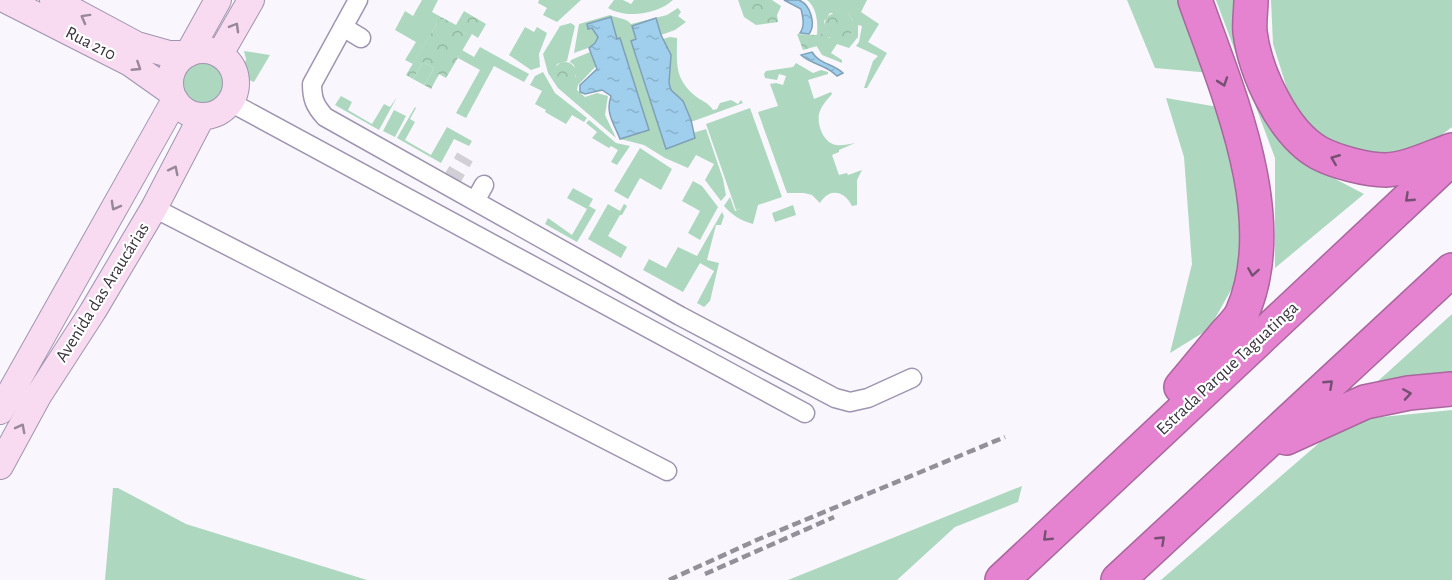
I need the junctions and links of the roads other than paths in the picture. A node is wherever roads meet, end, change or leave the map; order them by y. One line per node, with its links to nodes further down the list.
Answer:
1 (6, 0): 12 (main road, Rua 210, one-way to 12)
2 (53, 0): 10 (main road, Rua 210, one-way to 2)
3 (218, 0): 10 (main road)
4 (251, 0): 11 (main road, one-way to 4)
5 (358, 0): 8 (street)
6 (1195, 0): 28 (highway, one-way to 28)
7 (1251, 0): 15 (highway, one-way to 7)
8 (340, 32): 9 (street); 19 (street)
9 (358, 43)
10 (188, 54): 11 (main road); 12 (main road)
11 (220, 54): 13 (main road)
12 (173, 96): 14 (main road); 20 (main road, Avenida das Araucárias, one-way to 20)
13 (230, 102): 14 (main road); 24 (street)
14 (202, 116): 17 (main road, Avenida das Araucárias, one-way to 14)
15 (1452, 150)
16 (1452, 158): 28 (highway, Estrada Parque Taguatinga, one-way to 28)
17 (154, 208): 22 (main road, Avenida das Araucárias); 27 (street)
18 (1452, 270): 25 (highway, one-way to 18)
19 (912, 378)
20 (14, 384): 22 (main road); 23 (main road, Avenida das Araucárias)
21 (1452, 389): 25 (highway, one-way to 21)
22 (37, 398): 26 (main road, Avenida das Araucárias, one-way to 22)
23 (0, 411)
24 (805, 413)
25 (1255, 453): 30 (highway, one-way to 25)
26 (2, 458)
27 (667, 471)
28 (1089, 496): 29 (highway, Estrada Parque Taguatinga, one-way to 29)
29 (1002, 580)
30 (1118, 580)

